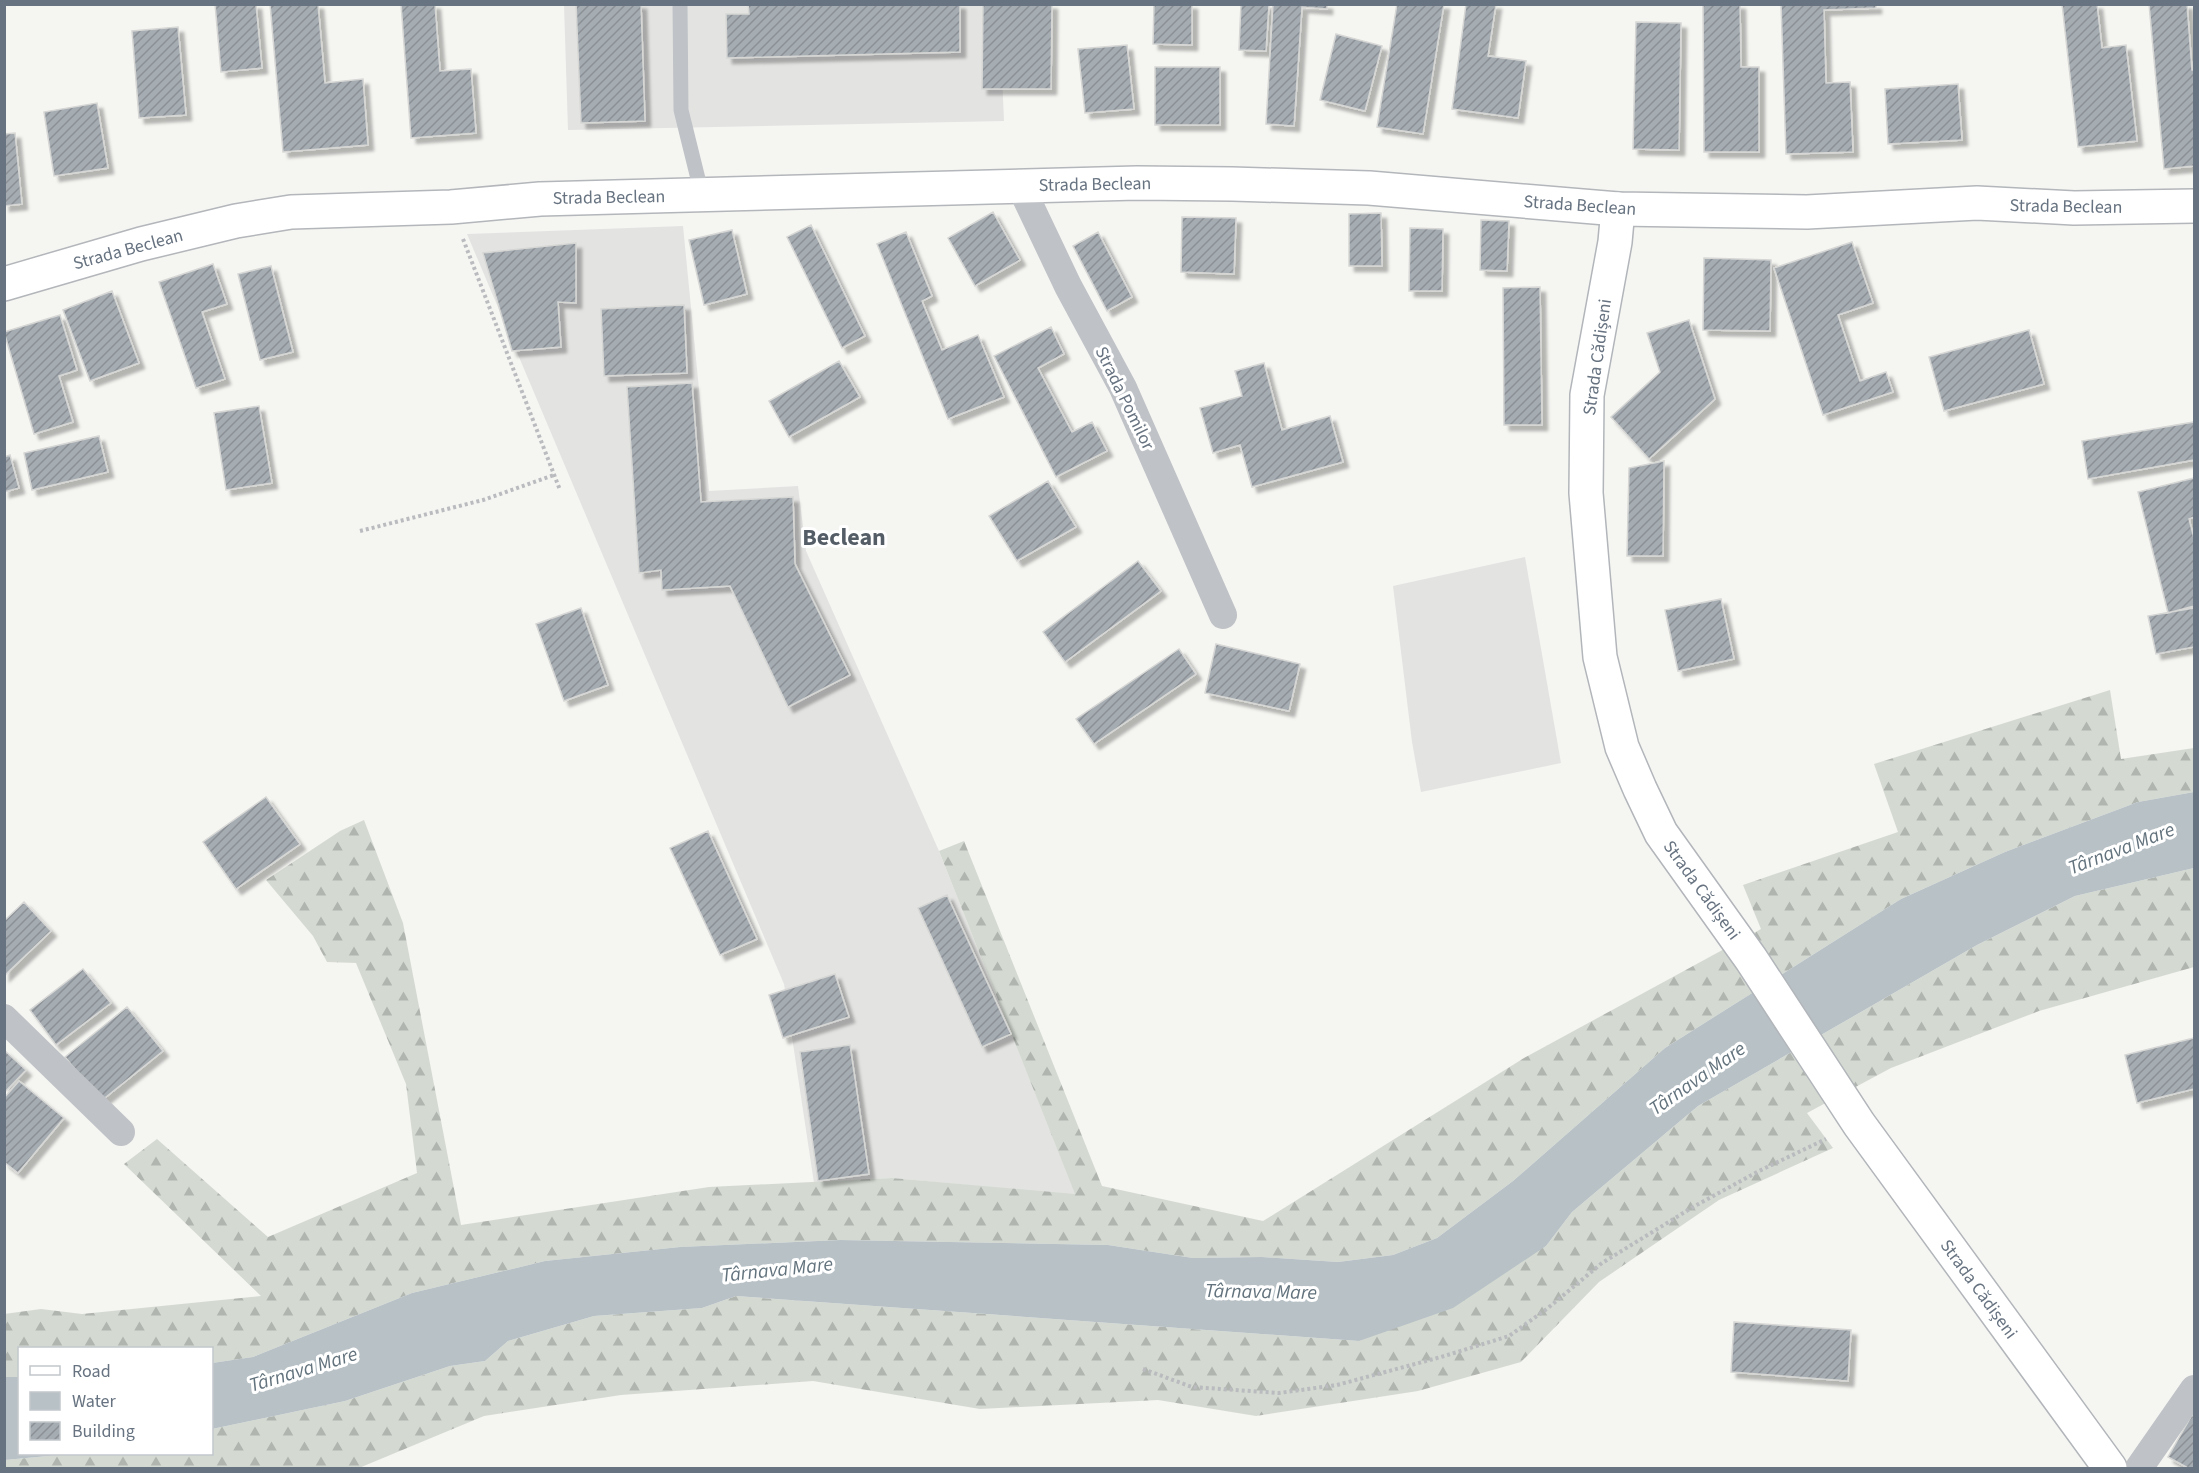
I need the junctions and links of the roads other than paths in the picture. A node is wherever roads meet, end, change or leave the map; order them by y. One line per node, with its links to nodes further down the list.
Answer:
1 (680, 4): 3 (lane)
2 (1020, 185): 3 (main road, Strada Beclean); 5 (main road, Strada Beclean); 7 (street, Strada Pomilor)
3 (702, 195): 6 (main road, Strada Beclean)
4 (2194, 207): 5 (main road, Strada Beclean)
5 (1618, 209): 11 (main road, Strada Cădișeni)
6 (4, 284)
7 (1223, 615)
8 (4, 1018): 9 (street)
9 (121, 1132)
10 (2194, 1389): 12 (street)
11 (2109, 1468)
12 (2139, 1468)

